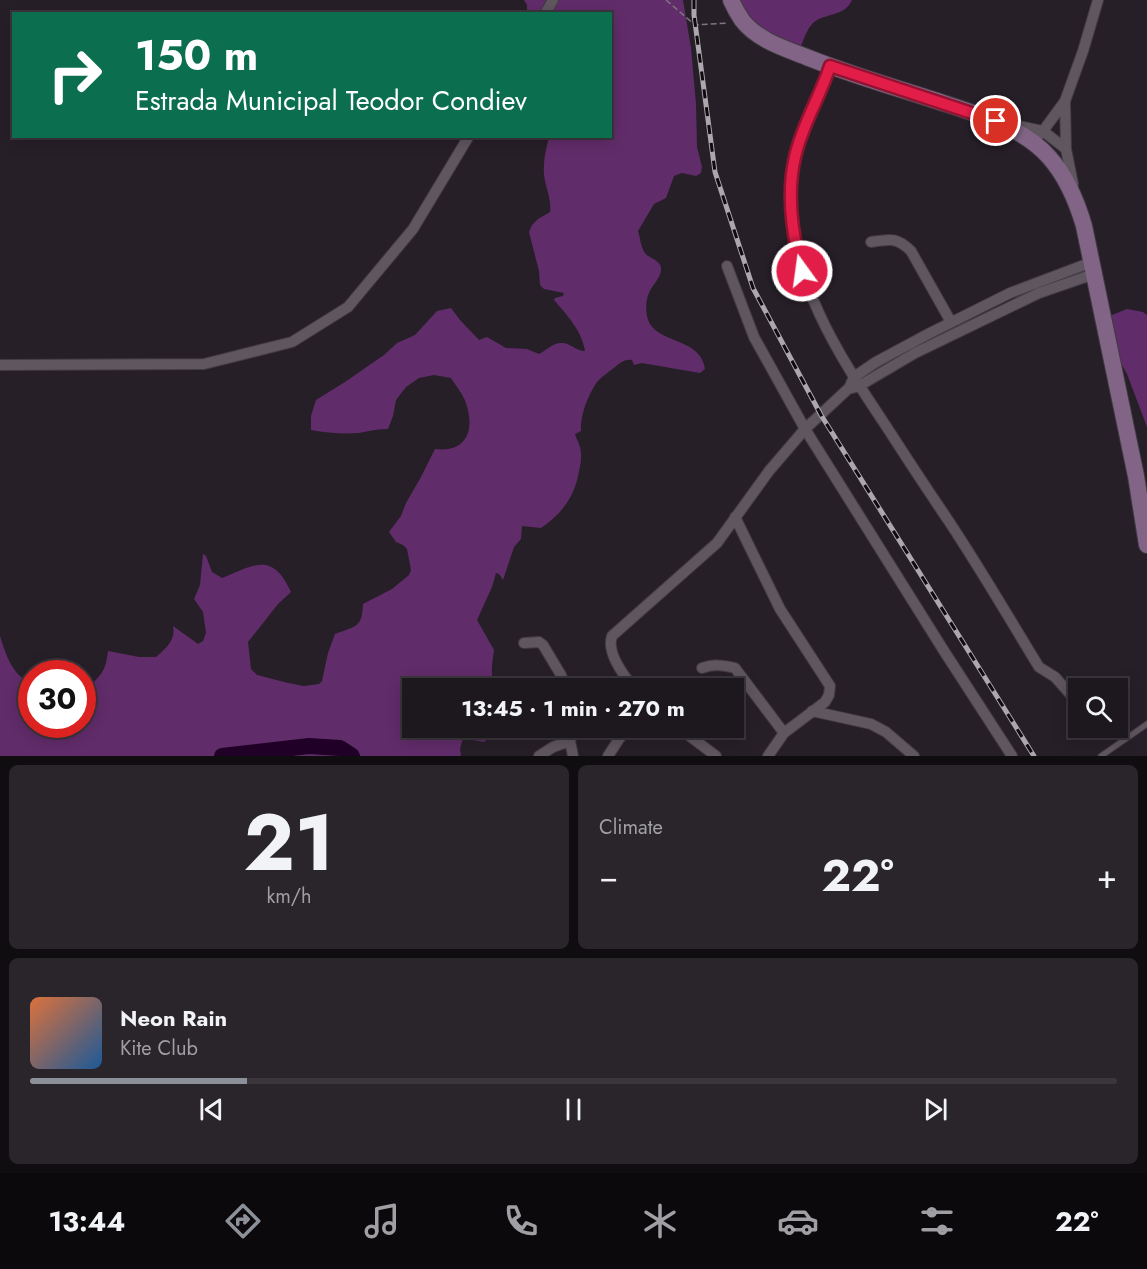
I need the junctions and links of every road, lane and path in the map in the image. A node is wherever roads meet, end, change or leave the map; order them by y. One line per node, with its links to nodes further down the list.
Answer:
1 (666, 0): 4 (path)
2 (731, 0): 4 (main road)
3 (1098, 0): 6 (street)
4 (744, 22): 5 (main road)
5 (830, 66): 7 (main road); 19 (street)
6 (1065, 101): 7 (street); 9 (street)
7 (1037, 136): 9 (street); 10 (main road)
8 (468, 138): 18 (street)
9 (1066, 149): 10 (street)
10 (1065, 171): 13 (main road)
11 (871, 242): 15 (street)
12 (727, 266): 20 (street)
13 (1093, 268): 14 (street); 16 (street); 22 (main road)
14 (965, 315): 15 (street); 16 (street)
15 (951, 322): 17 (street)
16 (971, 326): 17 (street)
17 (912, 348): 19 (street)
18 (0, 365)
19 (854, 384): 20 (street); 27 (street)
20 (805, 429): 21 (street); 41 (street)
21 (735, 517): 26 (street); 28 (street)
22 (1147, 545)
23 (524, 643): 25 (street)
24 (702, 668): 30 (street)
25 (562, 678)
26 (626, 678)
27 (1068, 692)
28 (812, 711): 30 (street); 40 (street)
29 (1147, 724): 42 (lane)
30 (784, 733): 39 (street)
31 (571, 738): 34 (street)
32 (620, 738): 37 (street)
33 (692, 738): 38 (street)
34 (570, 741): 35 (street); 36 (street)
35 (539, 756)
36 (573, 756)
37 (608, 756)
38 (716, 756)
39 (768, 756)
40 (914, 756)
41 (1012, 756)
42 (1101, 756)

